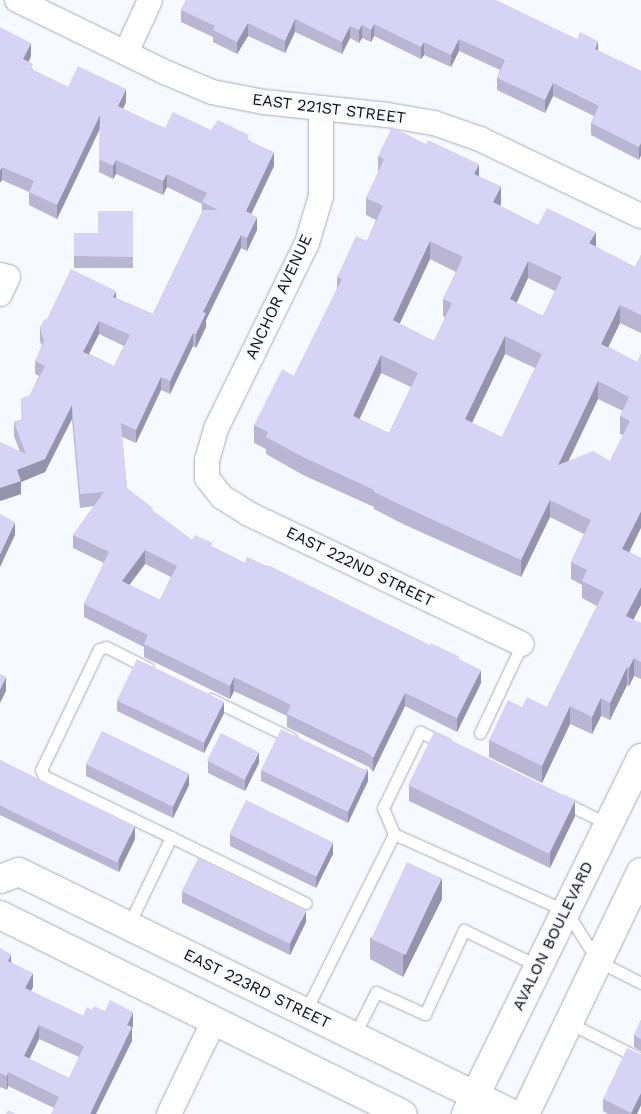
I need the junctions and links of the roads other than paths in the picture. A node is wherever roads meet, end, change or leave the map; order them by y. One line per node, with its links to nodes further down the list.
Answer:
1 (17, 0): 3 (street, EAST 221ST STREET)
2 (150, 0): 3 (street)
3 (126, 53): 4 (street, EAST 221ST STREET)
4 (321, 109): 5 (street, EAST 221ST STREET); 6 (street, ANCHOR AVENUE)
5 (641, 216)
6 (207, 478): 7 (street, EAST 222ND STREET)
7 (522, 644): 10 (lane)
8 (158, 673): 17 (lane)
9 (201, 694): 11 (lane)
10 (480, 733)
11 (304, 744)
12 (456, 749): 16 (lane)
13 (641, 758): 15 (main road, AVALON BOULEVARD)
14 (554, 798): 15 (lane)
15 (608, 824): 21 (main road, AVALON BOULEVARD)
16 (394, 834): 21 (lane); 27 (lane)
17 (171, 837): 20 (lane); 23 (lane)
18 (641, 872): 24 (main road)
19 (0, 879): 23 (main road, EAST 223RD STREET)
20 (306, 903)
21 (566, 911): 24 (lane); 25 (main road, AVALON BOULEVARD)
22 (0, 915): 28 (main road)
23 (128, 926): 27 (main road, EAST 223RD STREET)
24 (598, 961): 26 (lane); 29 (main road)
25 (538, 966): 30 (lane); 32 (main road, AVALON BOULEVARD)
26 (641, 983)
27 (305, 1012): 30 (main road, EAST 223RD STREET)
28 (214, 1021): 33 (street); 34 (main road)
29 (569, 1023): 31 (lane); 36 (main road)
30 (354, 1036): 32 (main road, EAST 223RD STREET)
31 (641, 1059)
32 (470, 1104): 35 (main road, EAST 223RD STREET)
33 (169, 1114)
34 (402, 1114)
35 (513, 1114)
36 (526, 1114)

